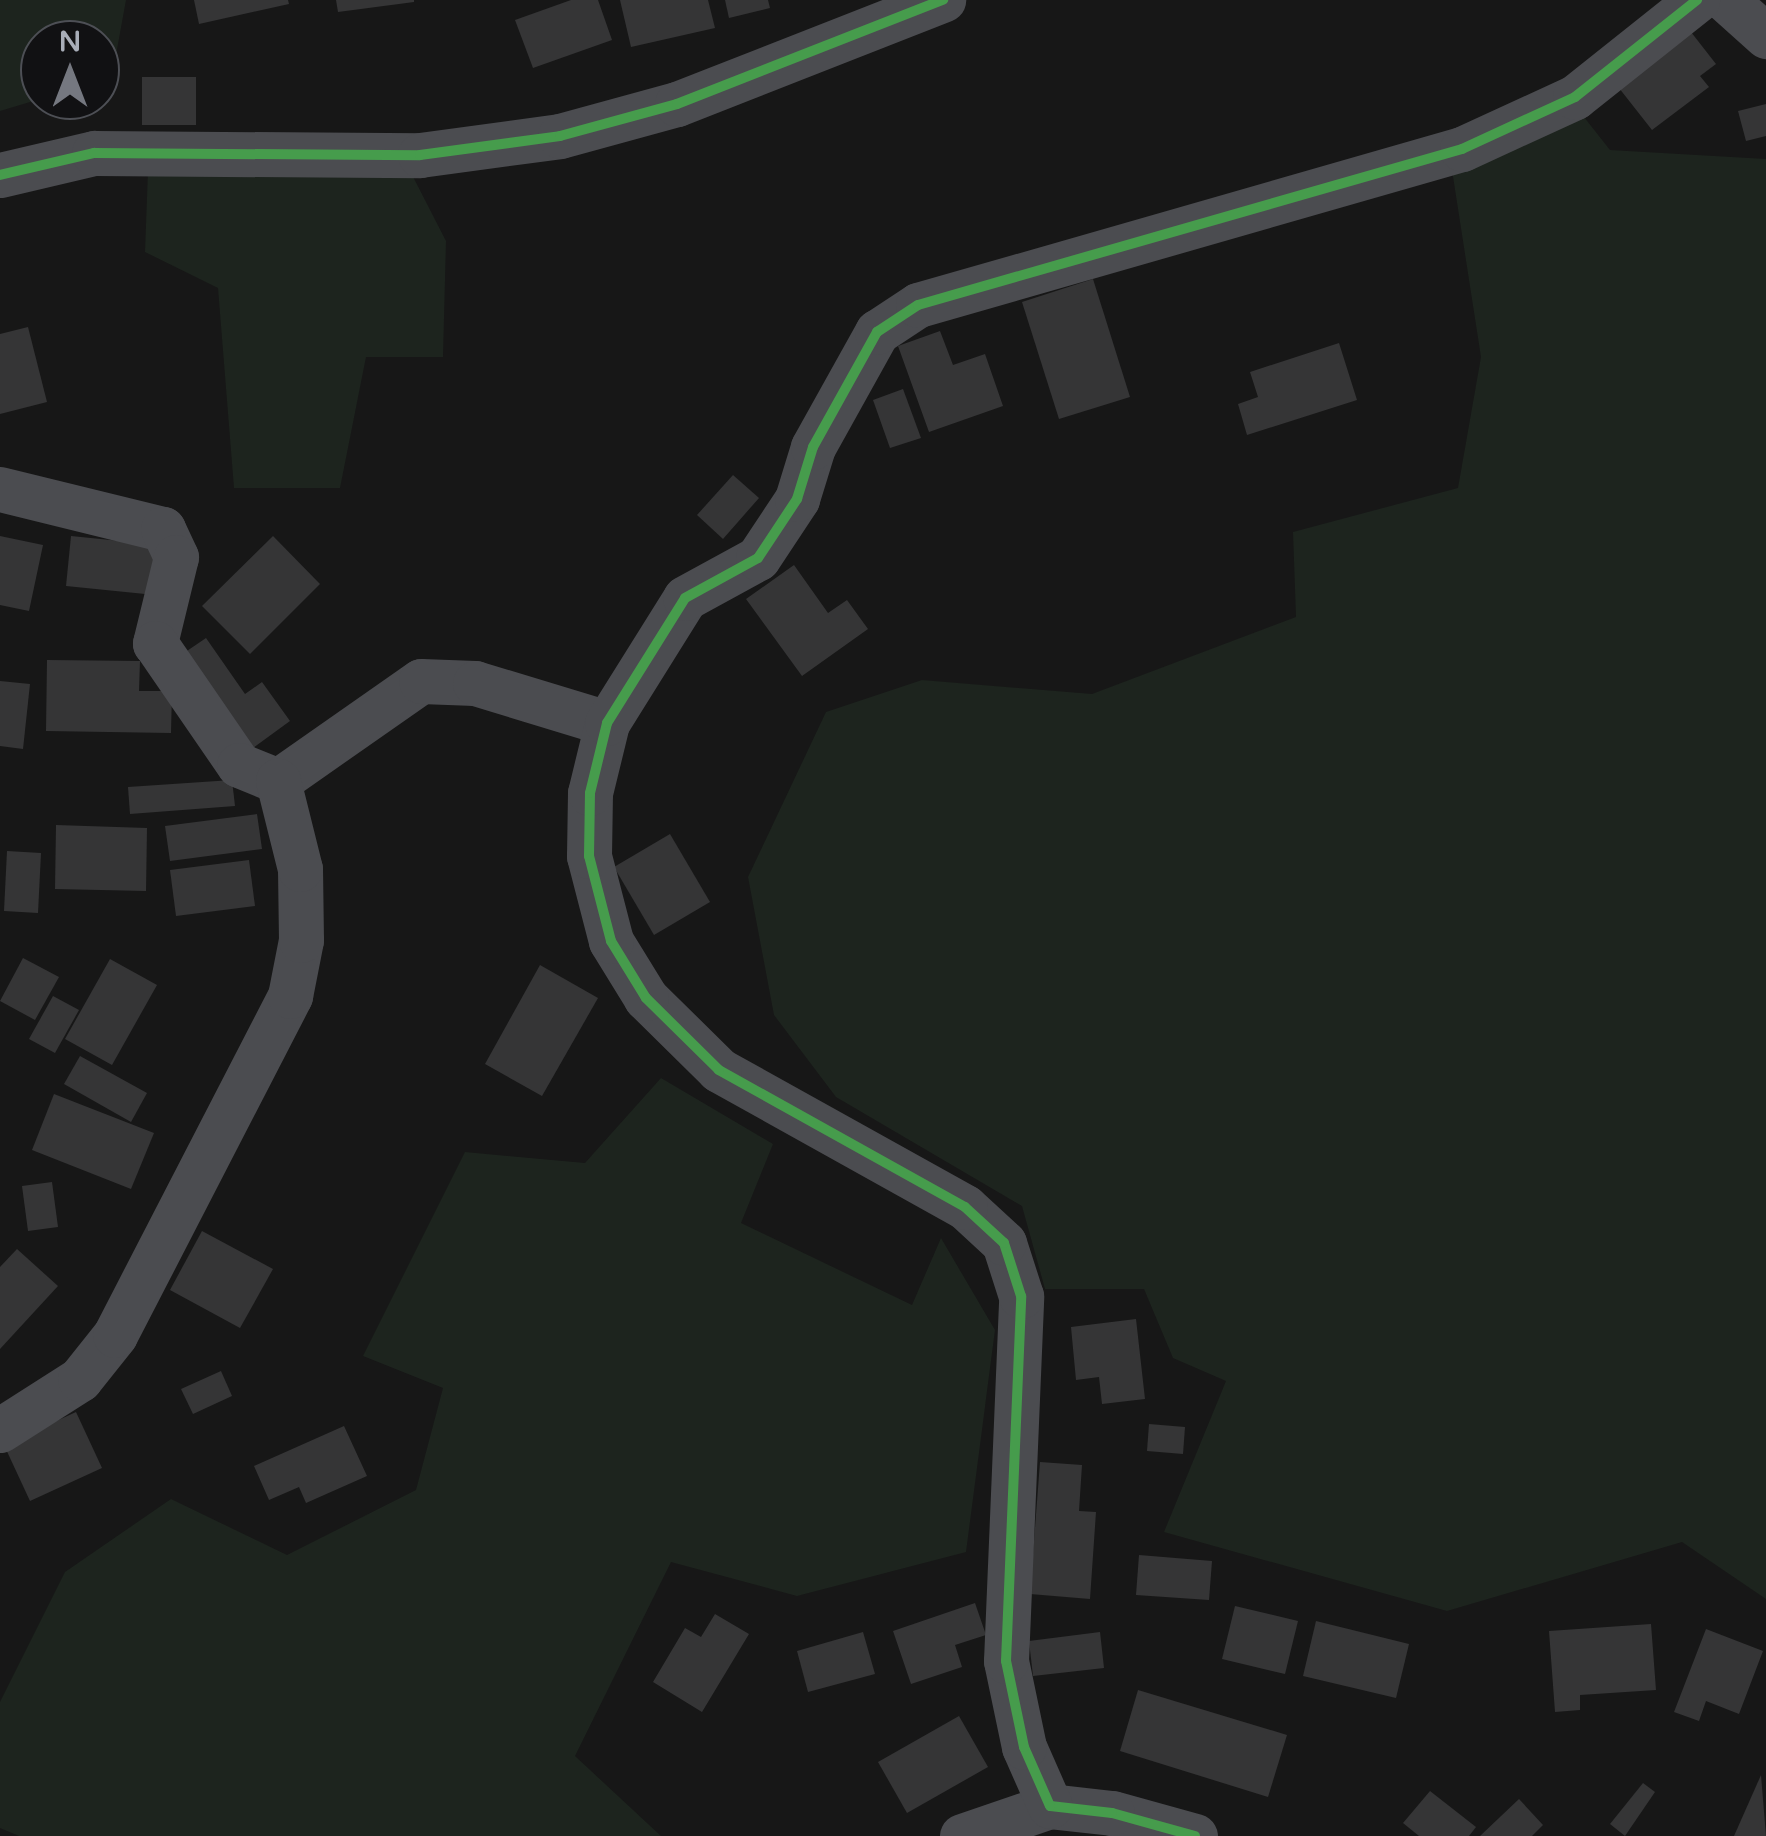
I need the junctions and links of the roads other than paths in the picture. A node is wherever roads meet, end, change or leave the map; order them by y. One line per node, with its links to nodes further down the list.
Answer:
1 (943, 0): 5 (street)
2 (1697, 0): 7 (street)
3 (1726, 0): 4 (street)
4 (1766, 36)
5 (0, 175)
6 (0, 489): 8 (street)
7 (607, 723): 8 (street); 10 (street)
8 (278, 781): 9 (street)
9 (0, 1430)
10 (1050, 1806): 11 (street); 12 (street)
11 (962, 1836)
12 (1195, 1836)

